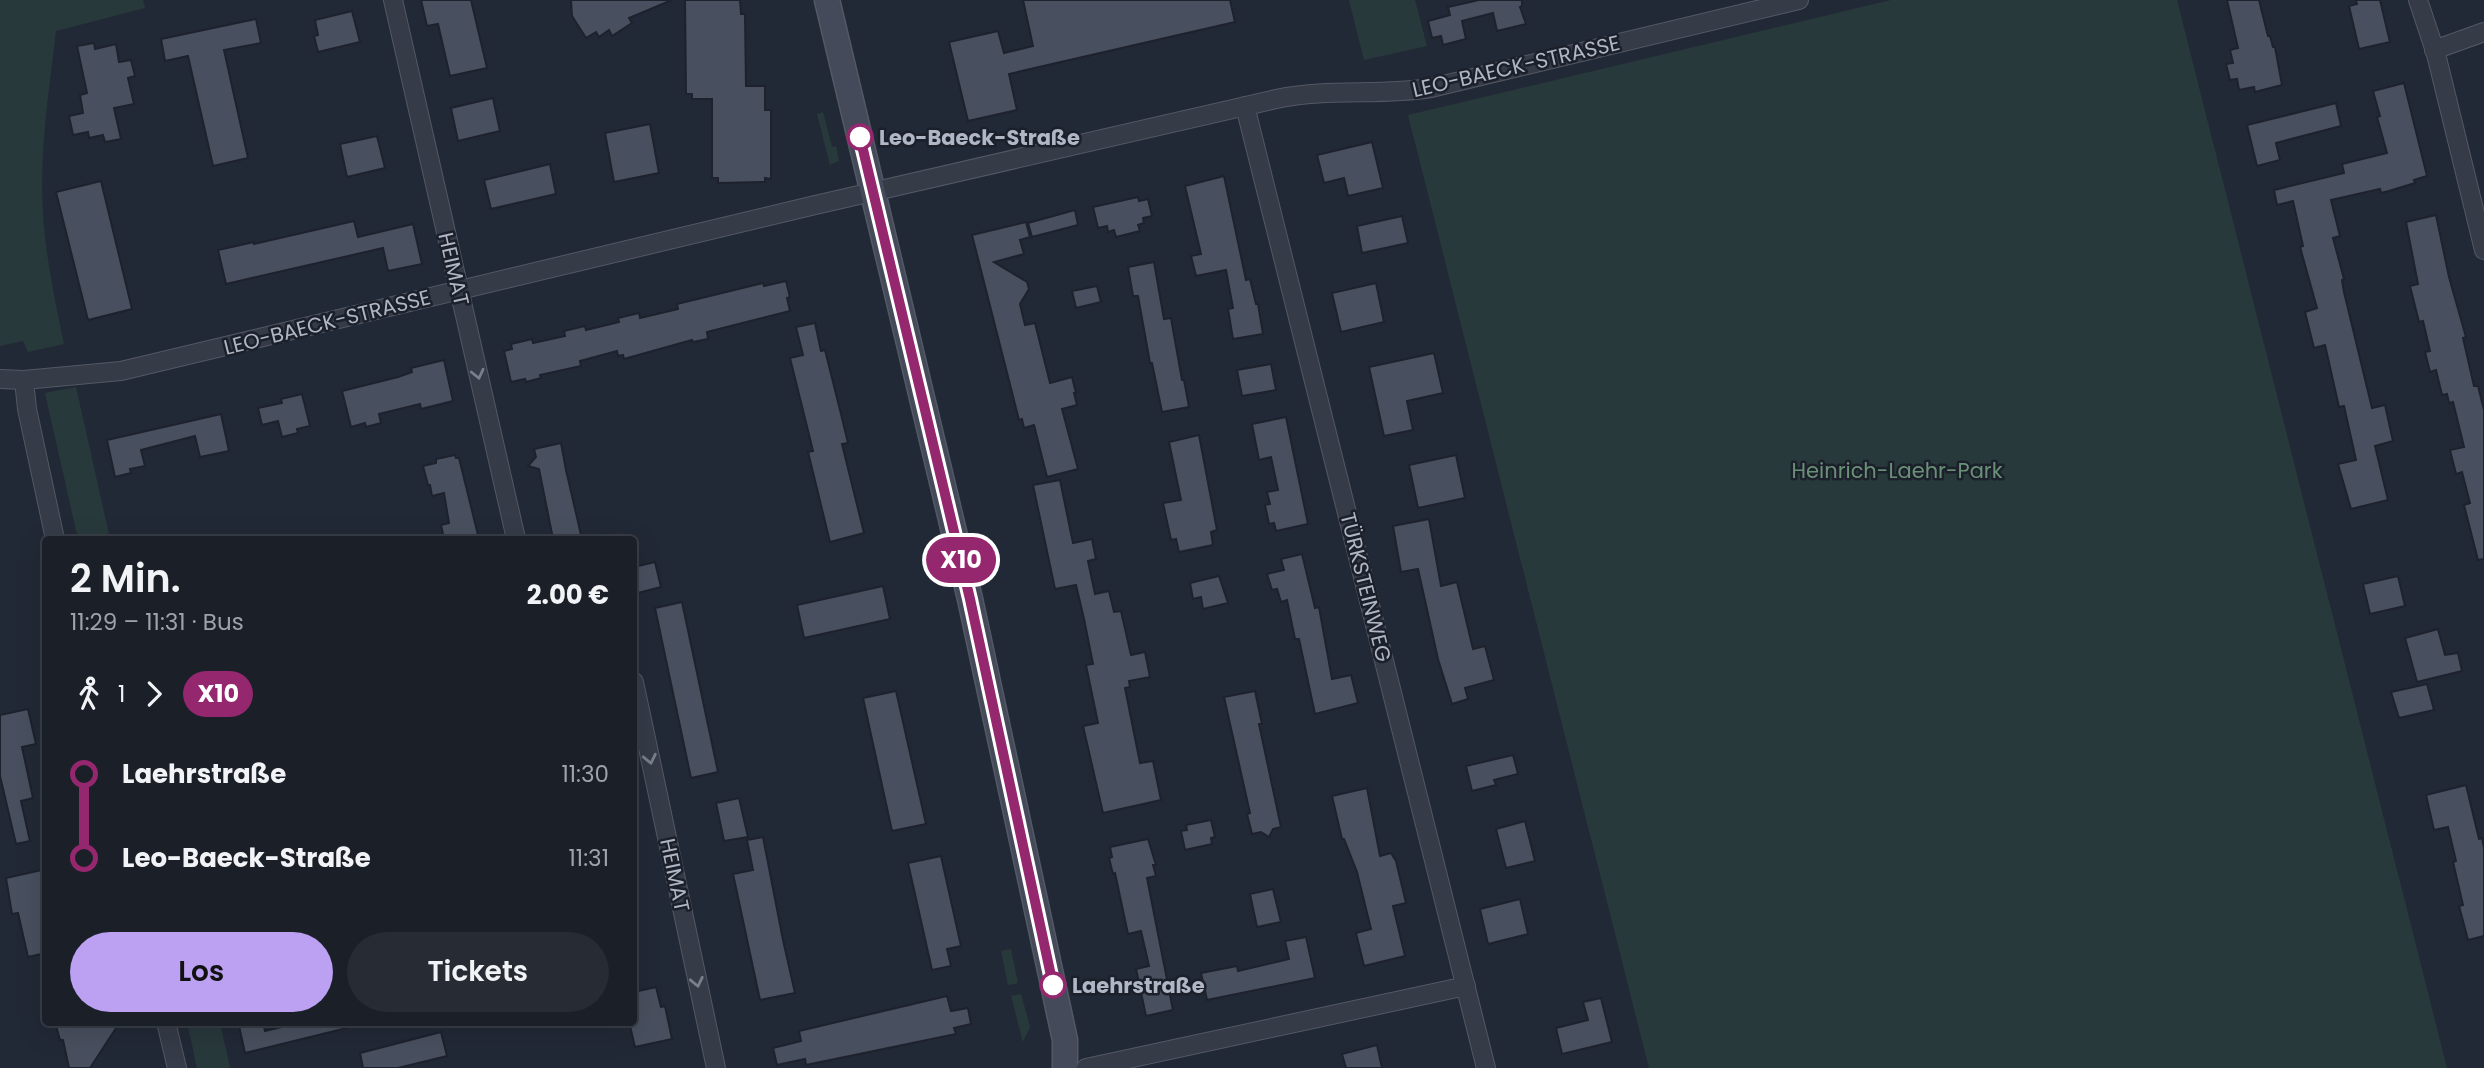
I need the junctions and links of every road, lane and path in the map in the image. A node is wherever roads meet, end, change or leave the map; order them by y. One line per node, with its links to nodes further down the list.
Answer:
1 (393, 0): 11 (street, HEIMAT)
2 (827, 0): 9 (main road)
3 (1799, 0): 5 (street, LEO-BAECK-STRASSE)
4 (2418, 0): 7 (street)
5 (1727, 8): 8 (street, LEO-BAECK-STRASSE)
6 (2484, 32): 7 (street)
7 (2434, 50): 10 (street)
8 (1245, 106): 9 (street, LEO-BAECK-STRASSE); 17 (street, TÜRKSTEINWEG)
9 (874, 192): 11 (street, LEO-BAECK-STRASSE); 19 (main road)
10 (2484, 250)
11 (459, 290): 13 (street, LEO-BAECK-STRASSE); 15 (street, HEIMAT, one-way to 15)
12 (0, 379): 13 (street, LEO-BAECK-STRASSE)
13 (24, 380): 14 (street)
14 (54, 536)
15 (515, 536)
16 (637, 696): 21 (street, HEIMAT, one-way to 21)
17 (1466, 986): 24 (street); 25 (street, TÜRKSTEINWEG)
18 (167, 1026): 20 (street)
19 (1065, 1042): 22 (main road); 23 (main road)
20 (177, 1068)
21 (716, 1068)
22 (1065, 1068)
23 (1077, 1068)
24 (1086, 1068)
25 (1486, 1068)

